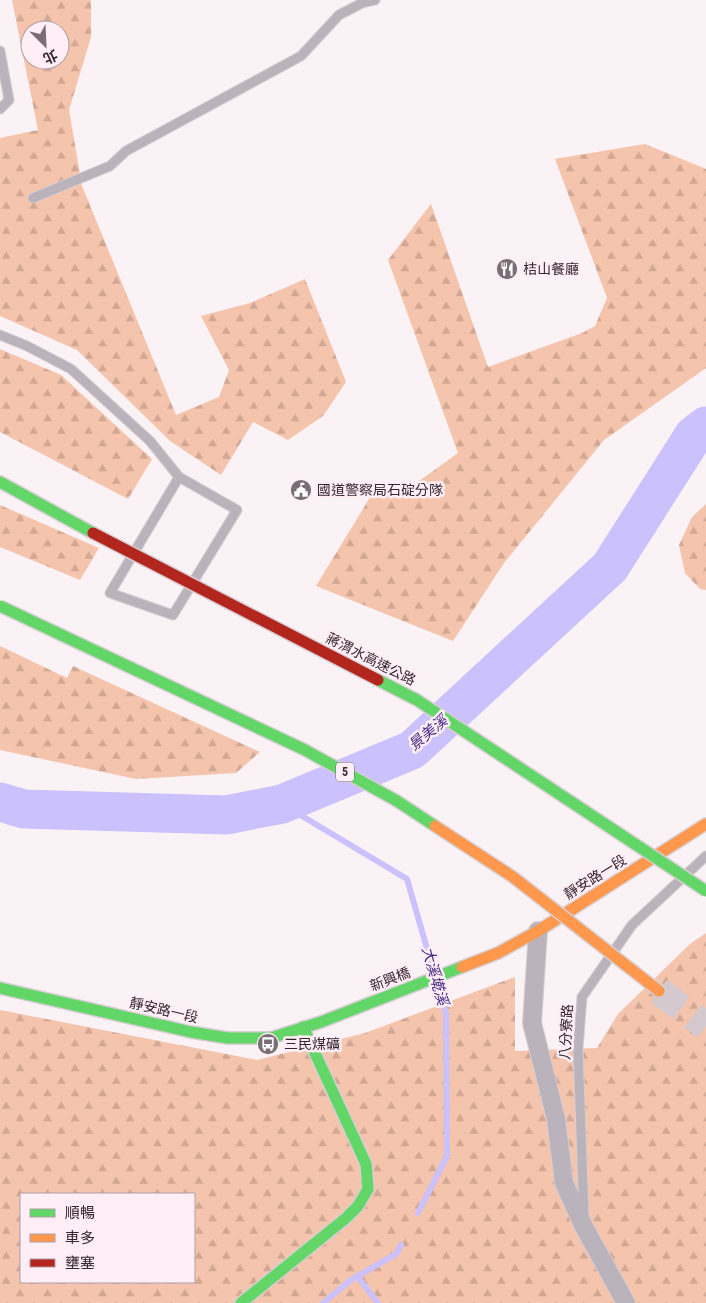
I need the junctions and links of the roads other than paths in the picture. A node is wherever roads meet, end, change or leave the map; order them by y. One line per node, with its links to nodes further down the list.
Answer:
1 (375, 0): 4 (lane)
2 (0, 51): 3 (lane)
3 (0, 109)
4 (33, 198)
5 (0, 334): 6 (lane)
6 (179, 477): 6 (lane)
7 (0, 482): 9 (main road)
8 (0, 491): 9 (main road, 蔣渭水高速公路)
9 (93, 533): 13 (main road, 蔣渭水高速公路, bridge)
10 (0, 606): 17 (main road, 5, bridge)
11 (706, 824): 14 (main road, 靜安路一段)
12 (706, 856): 20 (lane, 八分寮路)
13 (706, 891)
14 (538, 931): 15 (main road, 靜安路一段); 20 (street)
15 (498, 953): 18 (main road, 新興橋)
16 (0, 988): 19 (main road, 靜安路一段)
17 (659, 991)
18 (322, 1022): 19 (main road, 靜安路一段)
19 (303, 1027): 21 (main road)
20 (584, 1227): 22 (street)
21 (241, 1303)
22 (626, 1303)

